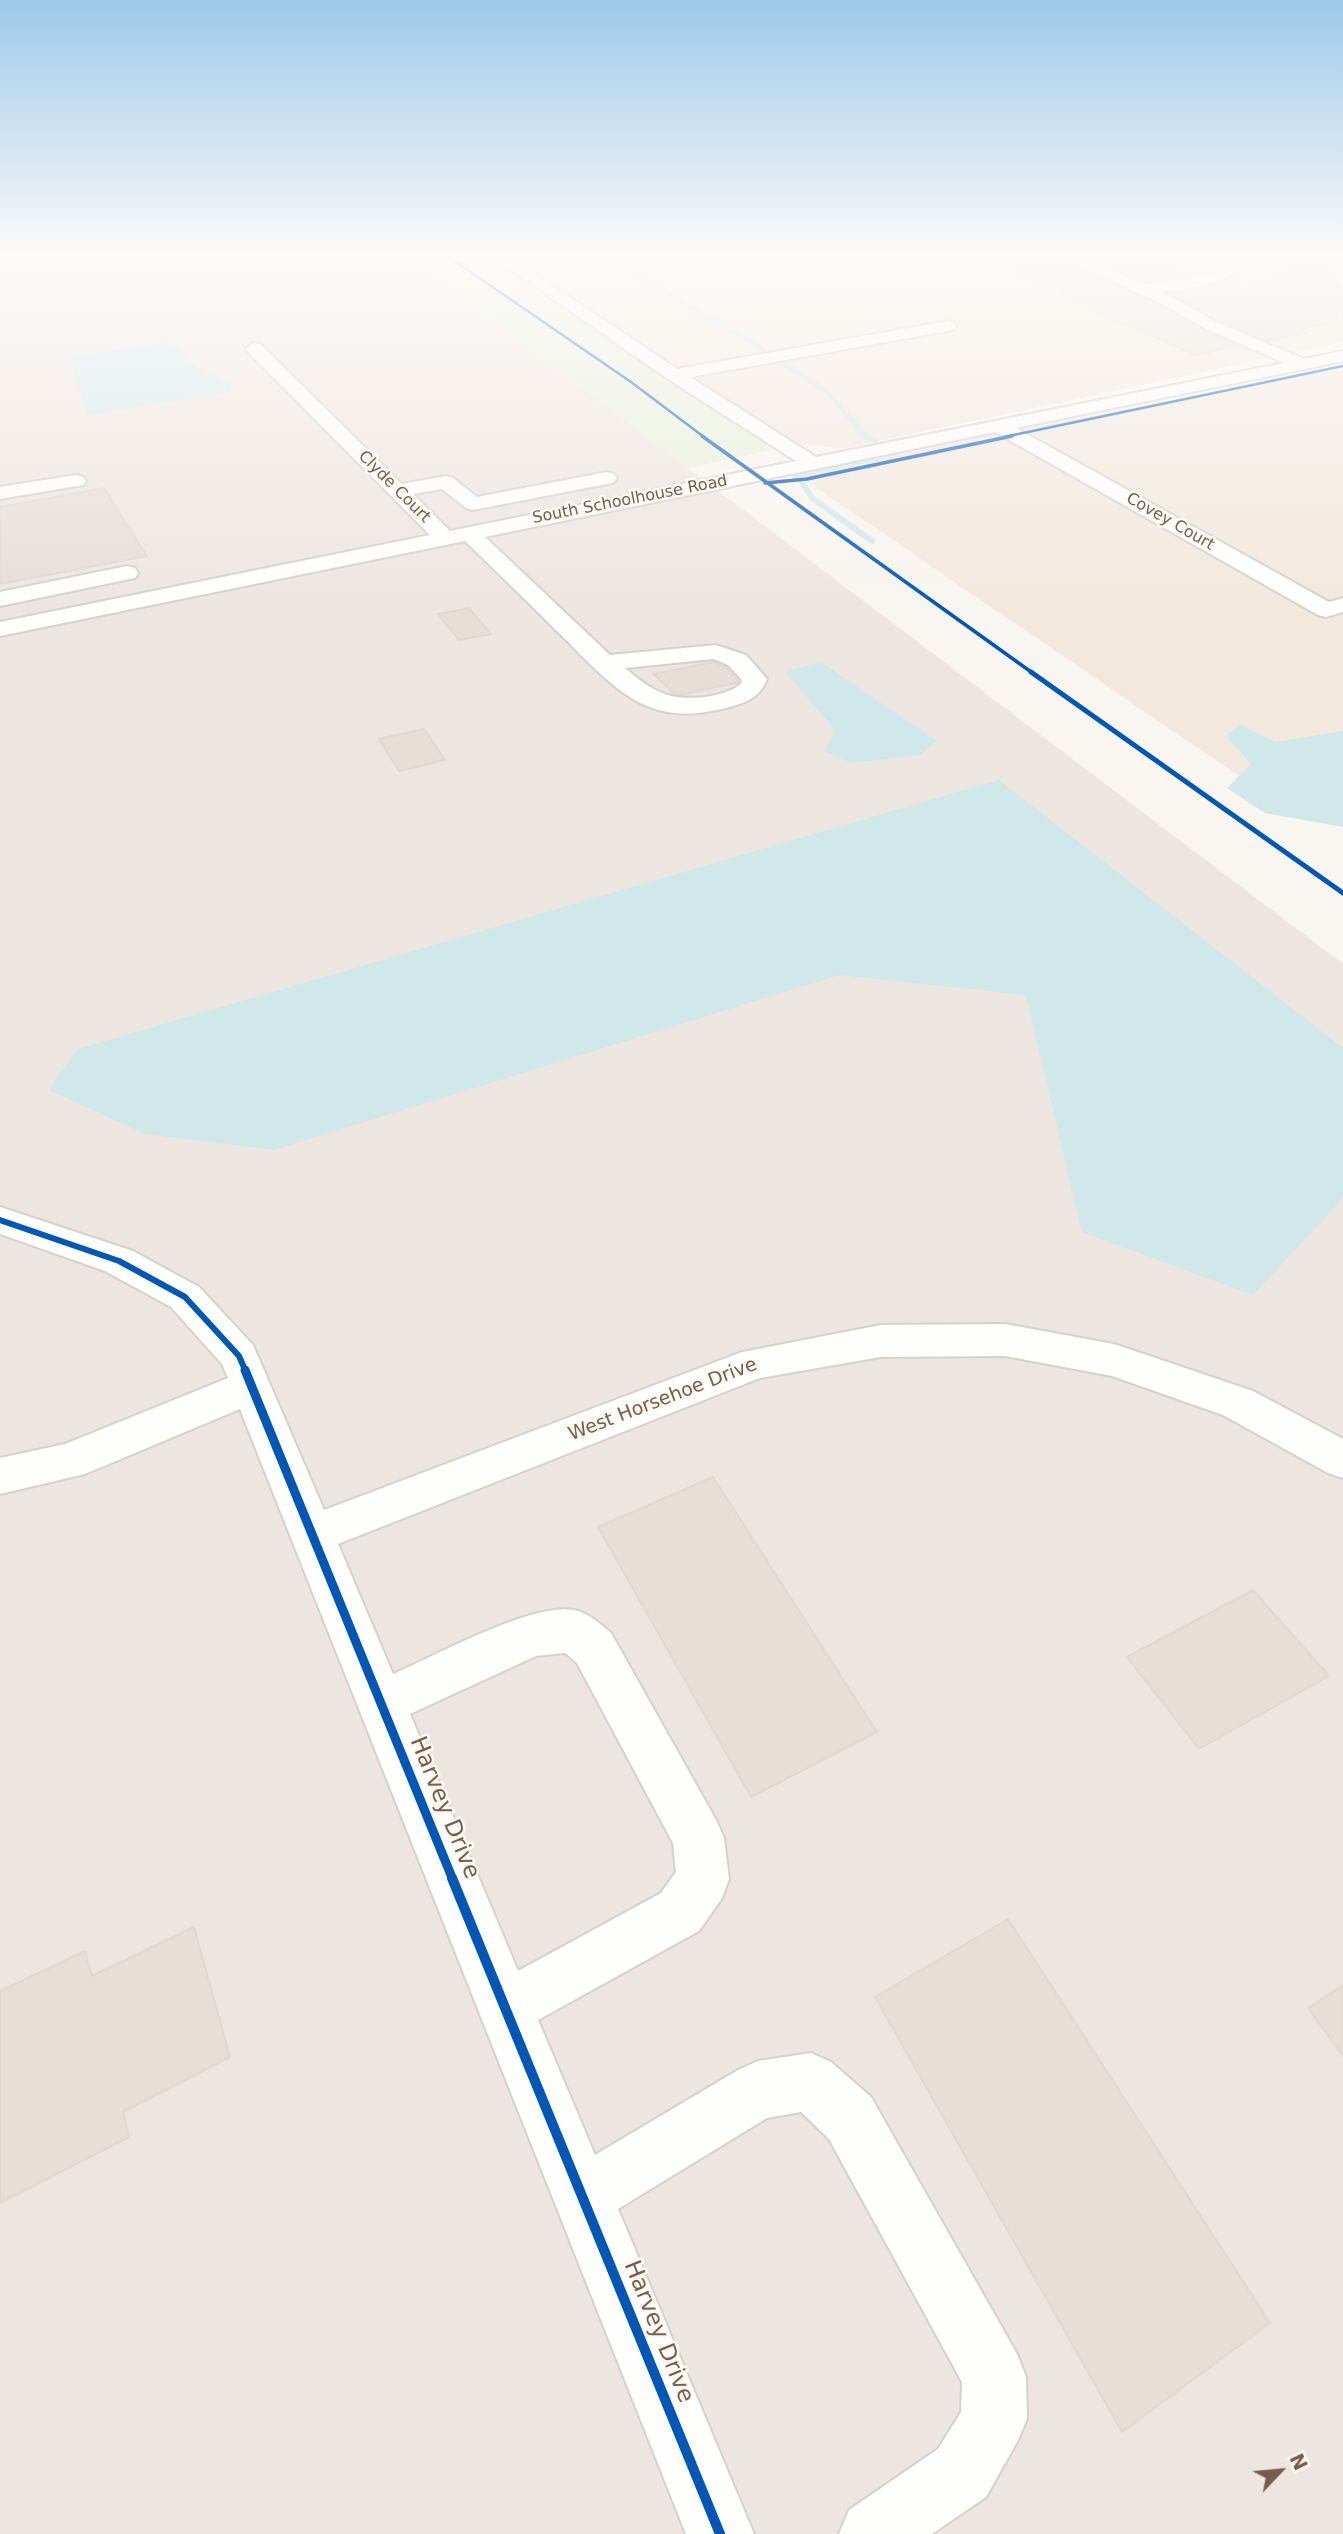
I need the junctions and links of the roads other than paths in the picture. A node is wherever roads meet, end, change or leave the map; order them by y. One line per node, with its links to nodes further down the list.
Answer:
1 (277, 371): 10 (street, Clyde Court)
2 (668, 371): 5 (street)
3 (695, 371): 5 (street)
4 (1266, 371): 6 (street, South Schoolhouse Road)
5 (674, 375): 7 (street)
6 (998, 426): 7 (street, South Schoolhouse Road); 16 (street, Covey Court)
7 (812, 463): 12 (street, South Schoolhouse Road)
8 (607, 478): 10 (street)
9 (76, 481): 11 (street)
10 (397, 491): 13 (street, Clyde Court)
11 (0, 493)
12 (468, 533): 13 (street, South Schoolhouse Road); 18 (street)
13 (445, 538): 17 (street, South Schoolhouse Road)
14 (127, 573): 15 (street)
15 (0, 599)
16 (1343, 605)
17 (0, 629)
18 (604, 663): 18 (street)
19 (0, 1220): 20 (street, Harvey Drive)
20 (250, 1387): 22 (street); 23 (street, Harvey Drive)
21 (1343, 1460): 23 (street, West Horsehoe Drive)
22 (0, 1476)
23 (312, 1534): 24 (street, Harvey Drive)
24 (381, 1703): 25 (street, Harvey Drive); 25 (street)
25 (505, 2008): 26 (street, Harvey Drive)
26 (582, 2197): 27 (street, Harvey Drive); 28 (street)
27 (720, 2534)
28 (873, 2534)

